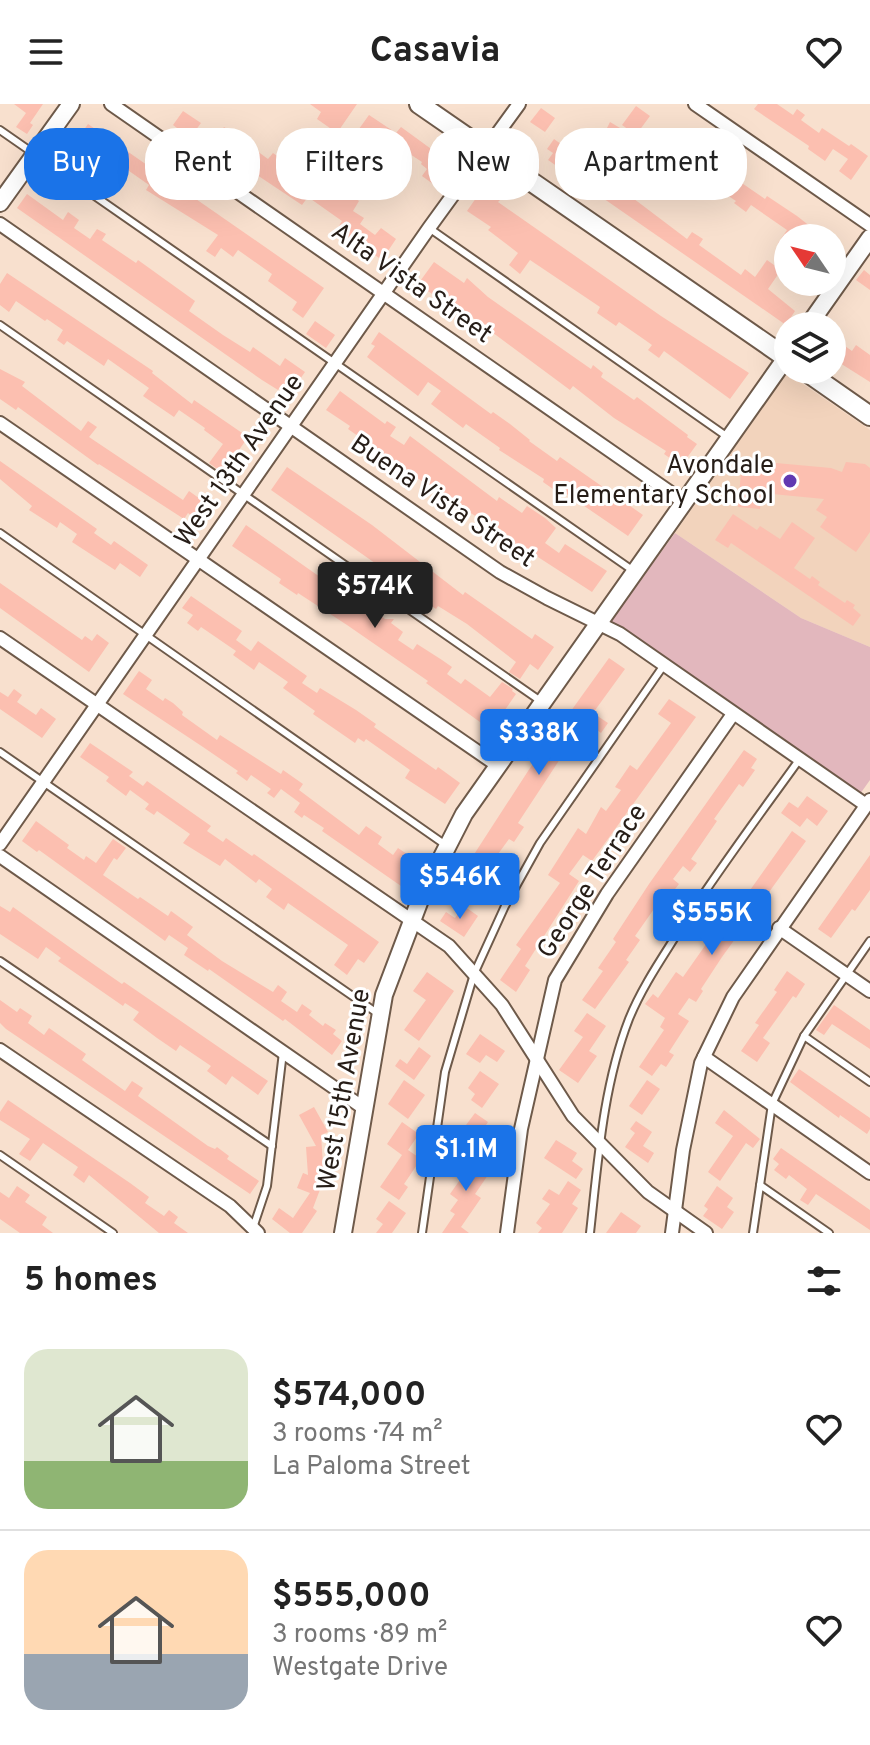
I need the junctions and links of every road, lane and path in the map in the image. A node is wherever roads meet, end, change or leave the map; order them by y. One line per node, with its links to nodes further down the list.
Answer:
1 (71, 104): 6 (street)
2 (111, 104): 20 (street, Alta Vista Street)
3 (419, 104): 7 (main road)
4 (519, 104): 8 (street, West 13th Avenue)
5 (695, 104): 17 (street)
6 (54, 128)
7 (453, 128)
8 (502, 128)
9 (0, 130): 10 (lane)
10 (24, 146)
11 (24, 169): 15 (street)
12 (539, 187): 23 (main road)
13 (102, 200): 24 (lane)
14 (450, 200): 18 (street, West 13th Avenue)
15 (0, 203)
16 (0, 224): 29 (street, Buena Vista Street)
17 (870, 225)
18 (429, 228): 20 (street, West 13th Avenue); 30 (lane)
19 (870, 238): 21 (street)
20 (384, 292): 24 (street, West 13th Avenue); 32 (street, Alta Vista Street)
21 (818, 312)
22 (0, 325): 31 (lane)
23 (774, 348)
24 (336, 362): 29 (street, West 13th Avenue); 35 (lane)
25 (774, 375): 30 (street, West 15th Avenue)
26 (824, 384): 27 (main road)
27 (870, 416)
28 (0, 423): 34 (street)
29 (292, 425): 31 (street, West 13th Avenue); 36 (street, Buena Vista Street)
30 (729, 438): 32 (street, West 15th Avenue)
31 (243, 495): 34 (street, West 13th Avenue); 40 (lane)
32 (684, 502): 35 (street, West 15th Avenue)
33 (0, 533): 37 (lane)
34 (198, 560): 37 (street, West 13th Avenue); 45 (street)
35 (635, 572): 36 (street, West 15th Avenue)
36 (598, 623): 39 (street, Buena Vista Street); 40 (street, West 15th Avenue)
37 (146, 635): 41 (street, West 13th Avenue); 49 (lane)
38 (0, 638): 41 (street)
39 (664, 665): 42 (street, Buena Vista Street); 55 (lane)
40 (542, 702): 45 (street, West 15th Avenue)
41 (98, 703): 46 (street, West 13th Avenue); 51 (street)
42 (733, 714): 44 (street, Buena Vista Street); 63 (street, George Terrace)
43 (0, 752): 46 (lane)
44 (799, 759): 47 (street, Buena Vista Street); 67 (lane)
45 (497, 765): 49 (street, West 15th Avenue)
46 (43, 783): 48 (street, West 13th Avenue); 58 (lane)
47 (868, 802): 52 (street)
48 (0, 844)
49 (447, 846): 51 (street, West 15th Avenue)
50 (0, 856): 61 (street)
51 (412, 921): 55 (street); 58 (street, West 15th Avenue)
52 (779, 928): 56 (street); 62 (street)
53 (870, 941): 56 (lane)
54 (0, 961): 68 (lane)
55 (474, 974): 63 (street); 76 (lane)
56 (846, 975): 57 (street); 59 (lane)
57 (870, 991)
58 (380, 1015): 66 (street, West 15th Avenue)
59 (804, 1036): 64 (lane); 65 (lane)
60 (0, 1050): 73 (street)
61 (283, 1052): 66 (street); 68 (lane)
62 (704, 1057): 65 (street); 72 (street)
63 (537, 1060): 67 (street); 77 (street, George Terrace)
64 (870, 1082)
65 (772, 1104): 70 (street); 71 (lane)
66 (365, 1109): 75 (street, West 15th Avenue)
67 (600, 1143): 72 (street); 78 (lane)
68 (272, 1146): 73 (lane)
69 (0, 1155): 74 (lane)
70 (870, 1173)
71 (760, 1185): 81 (lane); 82 (lane)
72 (675, 1211): 79 (street); 80 (street)
73 (256, 1231)
74 (113, 1233)
75 (343, 1233)
76 (422, 1233)
77 (507, 1233)
78 (590, 1233)
79 (672, 1233)
80 (706, 1233)
81 (753, 1233)
82 (829, 1233)

